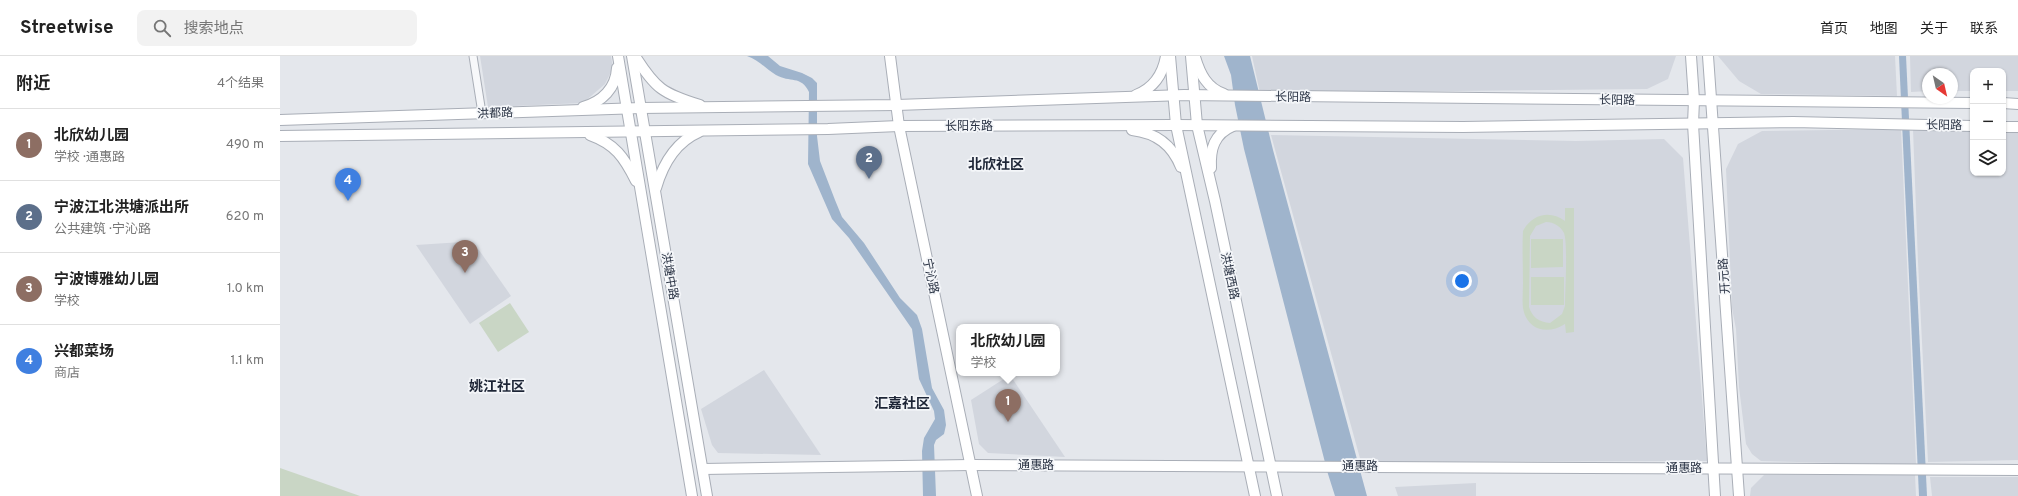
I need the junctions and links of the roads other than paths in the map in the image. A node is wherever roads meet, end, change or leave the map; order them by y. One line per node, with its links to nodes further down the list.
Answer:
1 (474, 56): 26 (street)
2 (617, 56): 24 (main road, 洪塘中路); 25 (main road)
3 (632, 56): 23 (main road, 洪塘中路)
4 (635, 56): 22 (main road)
5 (890, 56): 21 (main road, 宁沁路)
6 (1166, 56): 15 (main road)
7 (1170, 56): 12 (main road, 洪塘西路)
8 (1191, 56): 13 (main road, 洪塘西路)
9 (1194, 56): 14 (main road)
10 (1691, 56): 16 (main road, 开元路)
11 (1708, 56): 17 (main road, 开元路)
12 (1173, 96): 13 (main road, 长阳东路); 15 (main road, 长阳东路); 31 (main road, 洪塘西路)
13 (1194, 96): 14 (main road, 长阳东路); 32 (main road, 洪塘西路)
14 (1230, 96): 16 (main road, 长阳路)
15 (1132, 97): 21 (main road, 长阳东路)
16 (1694, 100): 17 (main road, 长阳路); 28 (main road, 开元路)
17 (1711, 101): 18 (main road, 长阳路); 29 (main road, 开元路)
18 (1970, 103)
19 (2006, 103): 20 (main road)
20 (2018, 104)
21 (897, 105): 22 (main road, 长阳东路); 33 (main road, 宁沁路)
22 (709, 107): 23 (main road, 洪都路)
23 (641, 108): 24 (main road, 洪都路); 41 (main road, 洪塘中路)
24 (626, 109): 25 (main road, 洪都路); 40 (main road, 洪塘中路)
25 (573, 110): 26 (main road, 洪都路)
26 (482, 113): 27 (main road, 洪都路)
27 (280, 120)
28 (1693, 124): 29 (main road, 长阳路); 34 (main road, 长阳路); 51 (main road, 开元路)
29 (1712, 124): 35 (main road, 长阳路); 52 (main road, 开元路)
30 (1098, 125): 31 (main road, 长阳东路); 33 (main road, 长阳东路); 44 (main road)
31 (1176, 125): 32 (main road, 长阳东路); 44 (main road, 洪塘西路)
32 (1197, 125): 34 (main road, 长阳东路); 43 (main road, 洪塘西路)
33 (899, 126): 38 (main road, 长阳东路); 47 (main road, 宁沁路)
34 (1236, 126): 43 (main road)
35 (1970, 126)
36 (2006, 127): 37 (main road)
37 (2018, 127)
38 (701, 131): 41 (main road, 洪都路); 46 (main road)
39 (581, 132): 40 (main road, 洪都路); 42 (main road, 洪都路); 45 (main road)
40 (630, 132): 41 (main road, 洪都路); 45 (main road, 洪塘中路)
41 (644, 132): 46 (main road, 洪塘中路)
42 (280, 136)
43 (1212, 188): 49 (main road, 洪塘西路)
44 (1190, 191): 48 (main road, 洪塘西路)
45 (641, 192): 54 (main road, 洪塘中路)
46 (655, 192): 50 (main road, 洪塘中路)
47 (971, 465): 48 (main road, 通惠路); 50 (main road, 通惠路); 56 (main road, 宁沁路)
48 (1249, 466): 49 (main road, 通惠路); 57 (main road, 洪塘西路)
49 (1270, 466): 51 (main road, 通惠路); 58 (main road, 洪塘西路)
50 (703, 469): 55 (main road, 洪塘中路)
51 (1712, 469): 52 (main road, 通惠路); 59 (main road, 开元路)
52 (1738, 469): 53 (main road, 通惠路); 60 (main road, 开元路)
53 (2018, 470)
54 (692, 496)
55 (707, 496)
56 (977, 496)
57 (1255, 496)
58 (1277, 496)
59 (1715, 496)
60 (1739, 496)

